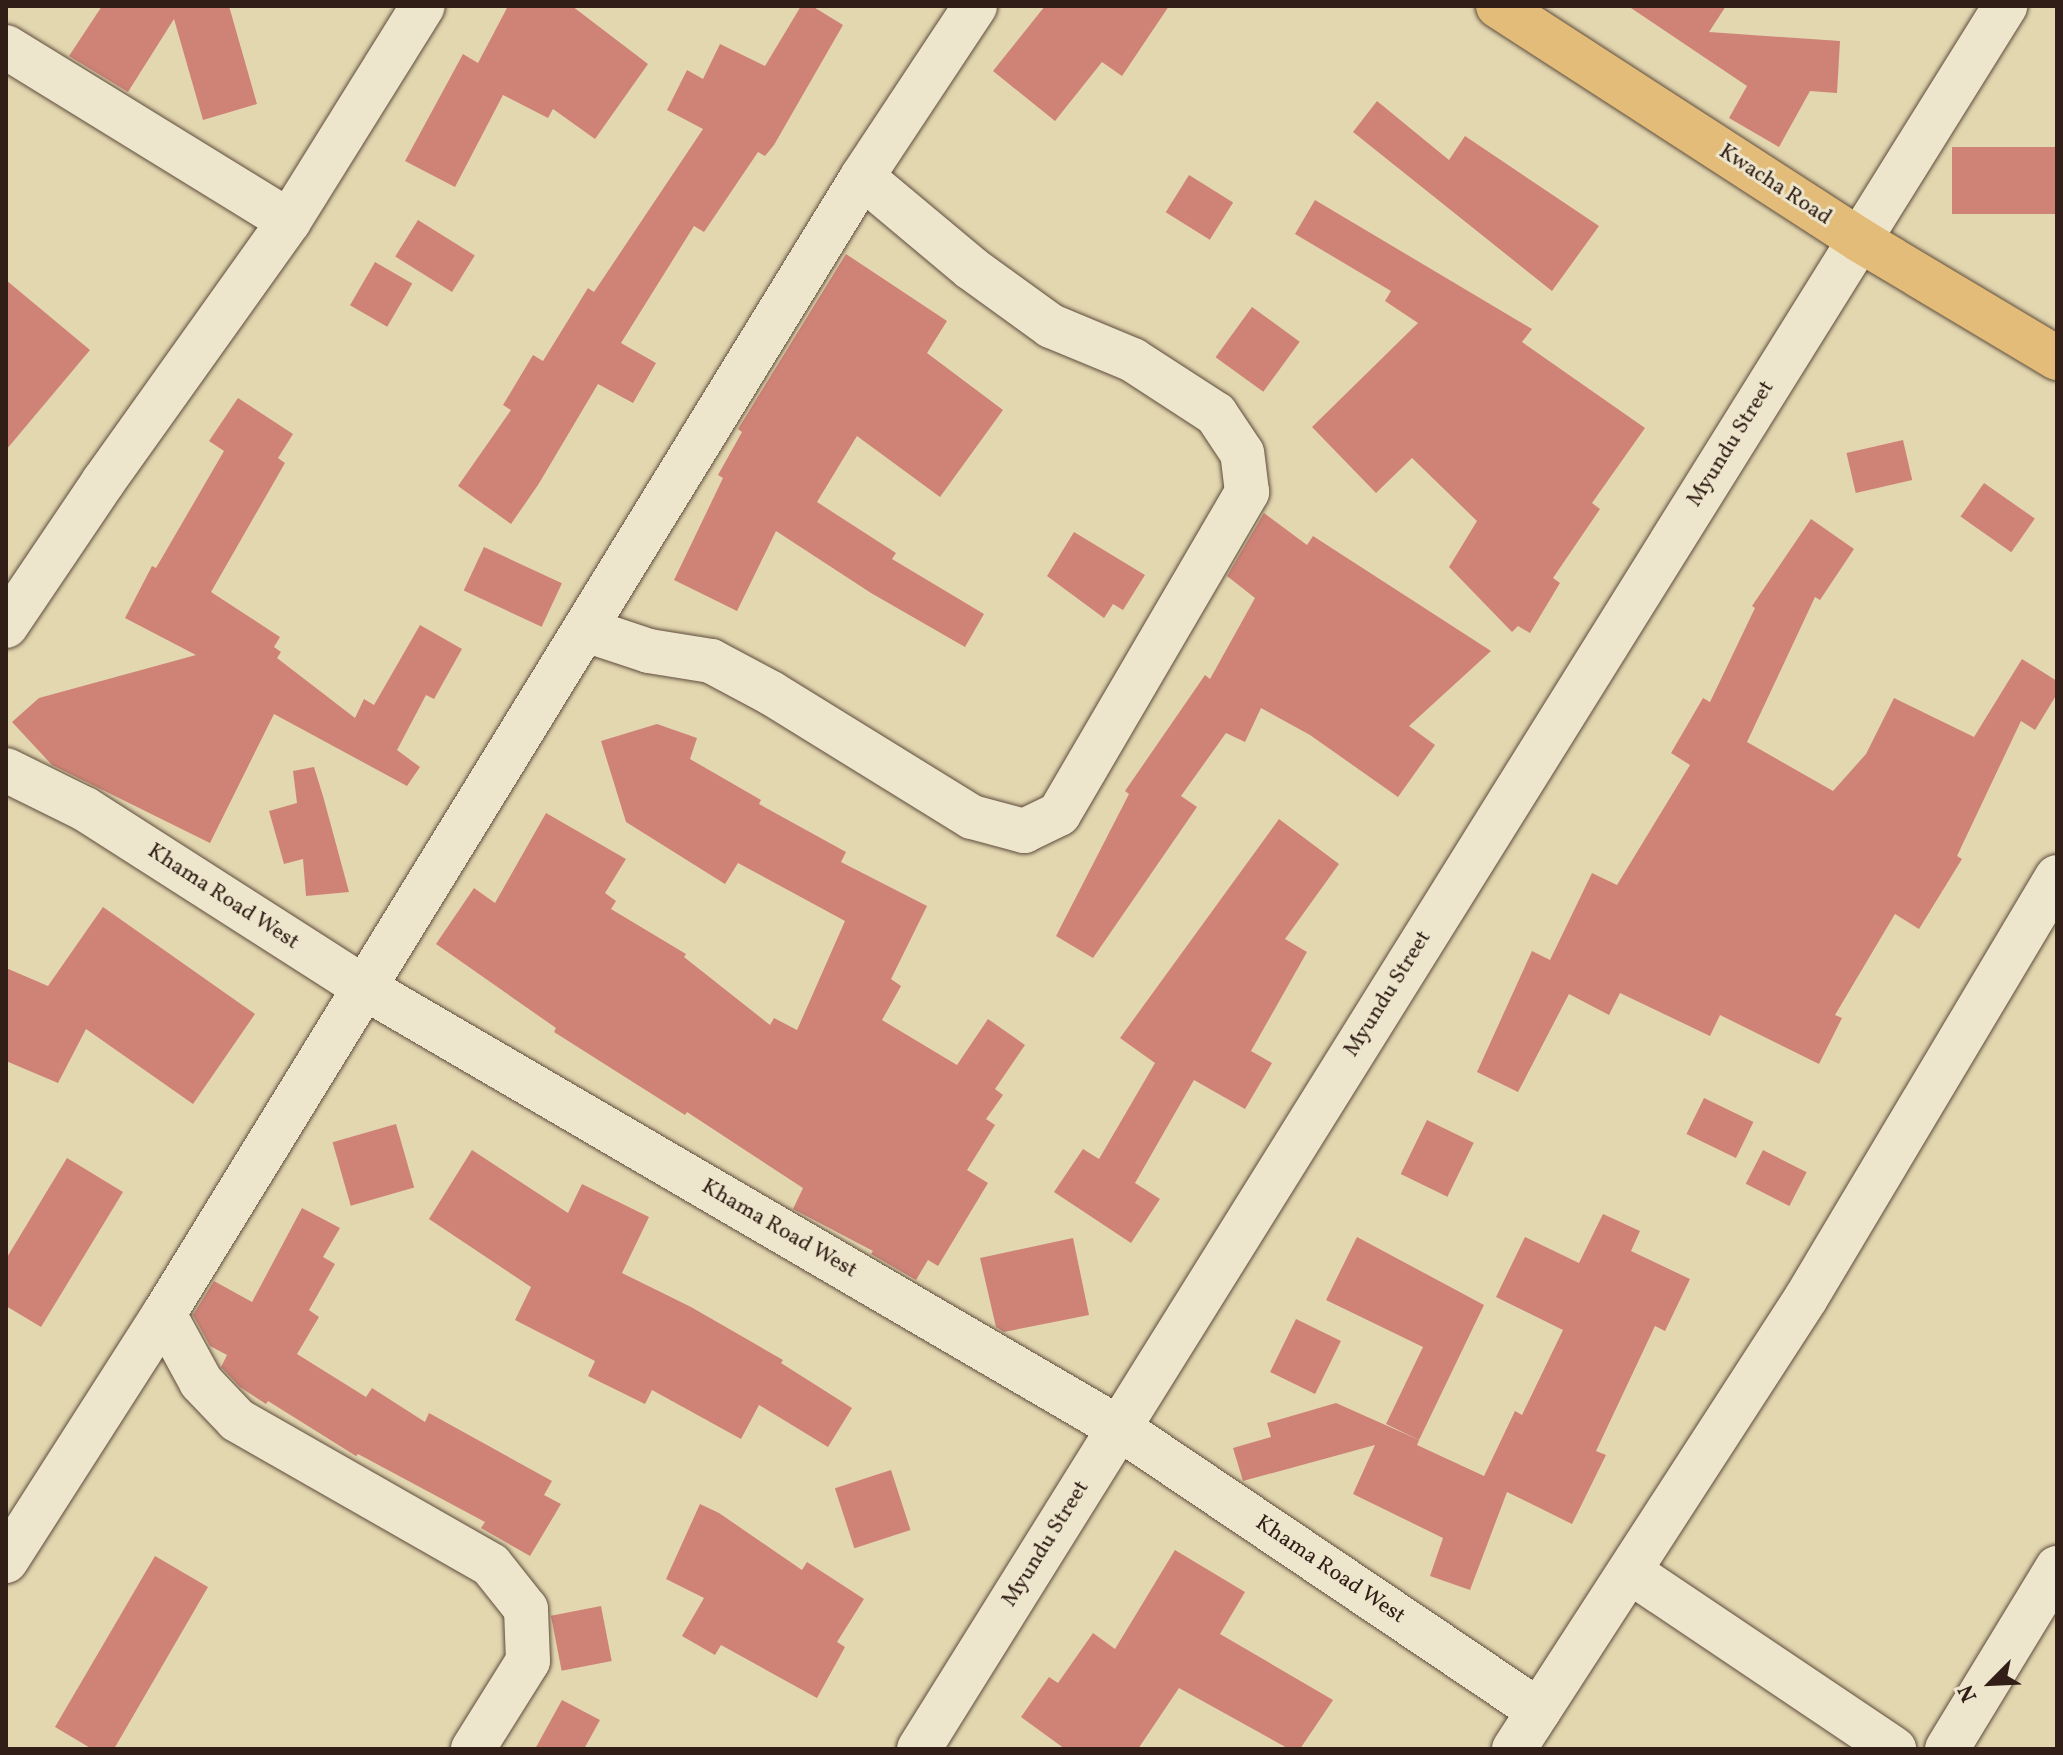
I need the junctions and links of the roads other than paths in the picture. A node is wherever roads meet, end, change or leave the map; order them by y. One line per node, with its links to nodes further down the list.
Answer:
1 (423, 6): 7 (street)
2 (975, 6): 6 (street)
3 (1498, 6): 8 (main road, Kwacha Road)
4 (2005, 6): 8 (street, Myundu Street)
5 (6, 47): 7 (street)
6 (862, 177): 11 (street); 11 (street)
7 (289, 221): 10 (street)
8 (1858, 239): 9 (main road, Kwacha Road); 16 (street, Myundu Street)
9 (2057, 358)
10 (6, 626)
11 (586, 630): 14 (street)
12 (6, 770): 14 (street, Khama Road West)
13 (2057, 877): 19 (street)
14 (365, 988): 15 (street); 16 (street, Khama Road West)
15 (164, 1314): 17 (street); 21 (street)
16 (1119, 1428): 20 (street, Khama Road West); 22 (street, Myundu Street)
17 (6, 1561)
18 (2057, 1568): 25 (street)
19 (1632, 1573): 20 (street); 24 (street)
20 (1539, 1711): 23 (street)
21 (473, 1749)
22 (919, 1749)
23 (1514, 1749)
24 (1894, 1749)
25 (1947, 1749)

